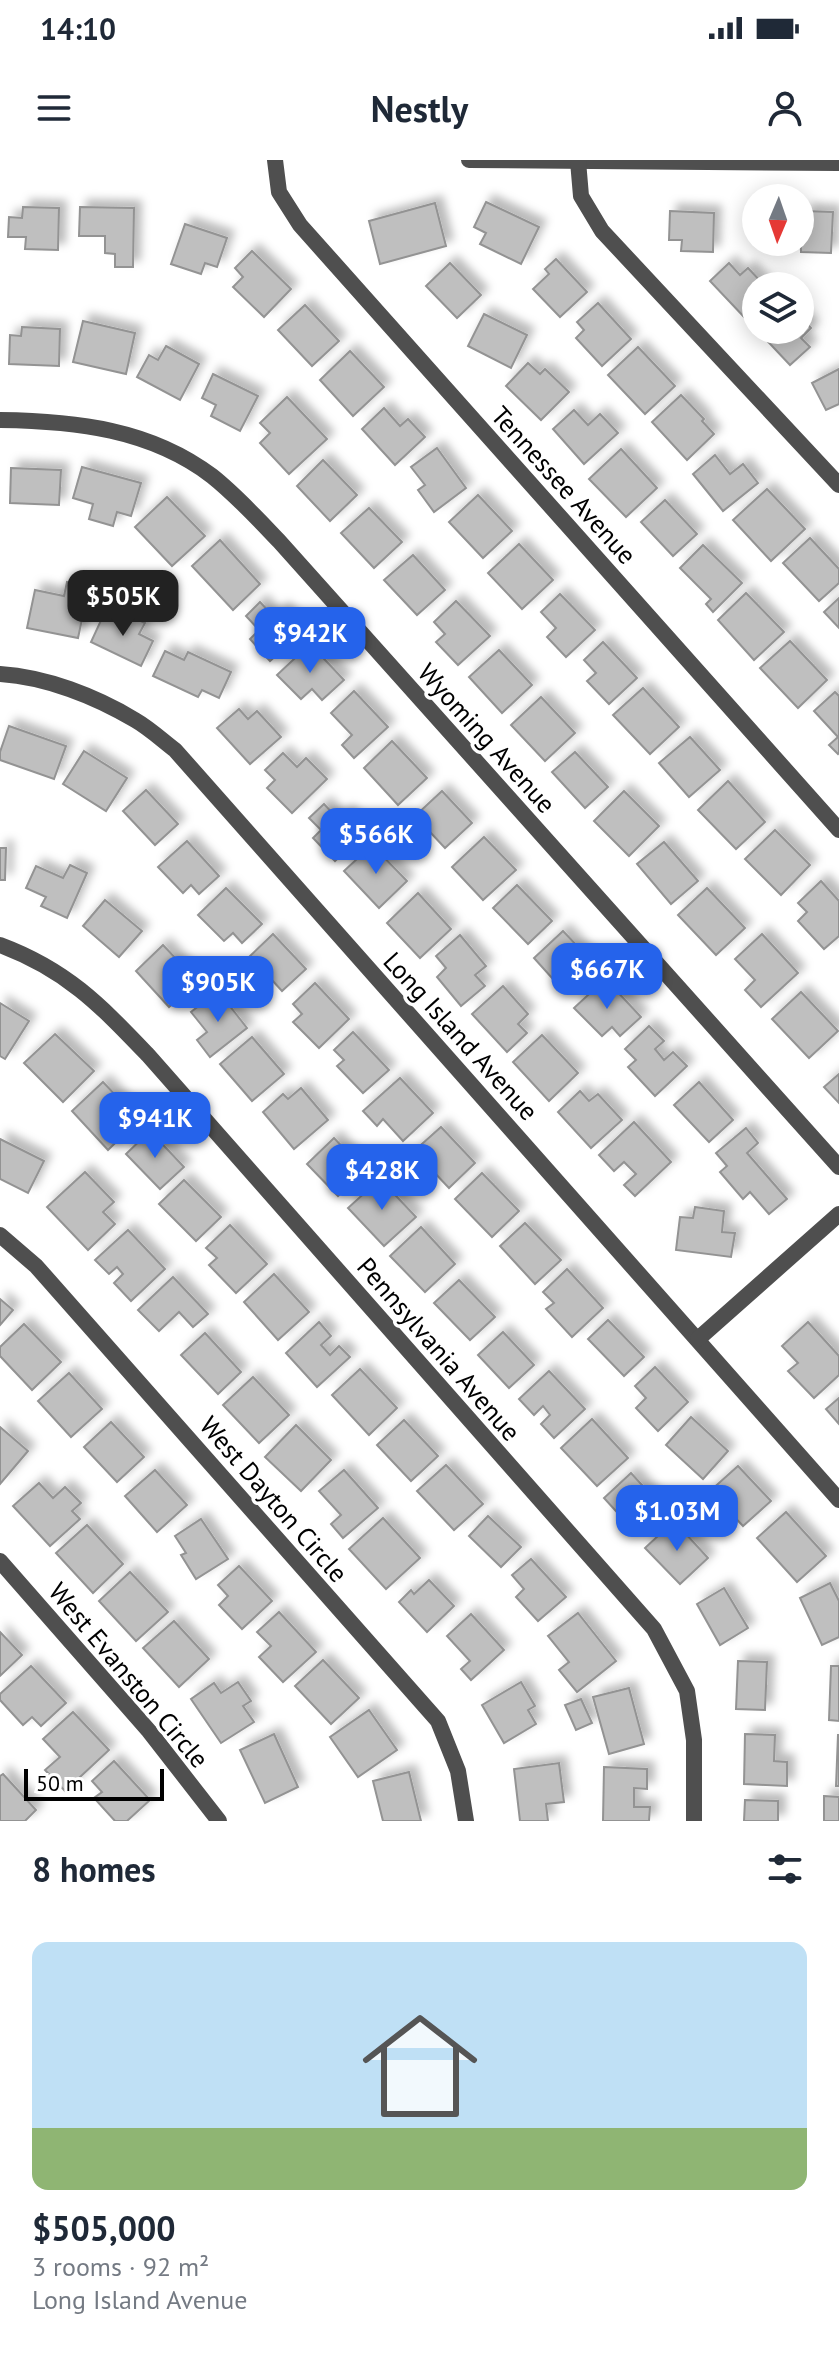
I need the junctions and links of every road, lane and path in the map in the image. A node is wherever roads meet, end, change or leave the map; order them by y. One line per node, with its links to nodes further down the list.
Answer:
1 (275, 160): 9 (street, Tennessee Avenue)
2 (469, 160): 3 (street)
3 (578, 161): 4 (street); 7 (street)
4 (711, 161): 5 (street)
5 (839, 163)
6 (0, 420): 11 (street, Wyoming Avenue)
7 (837, 478)
8 (0, 674): 14 (street, Long Island Avenue)
9 (839, 830)
10 (0, 945): 19 (street, Pennsylvania Avenue)
11 (839, 1167)
12 (839, 1214): 14 (street)
13 (0, 1235): 18 (street, West Dayton Circle)
14 (698, 1339): 15 (street, Long Island Avenue)
15 (839, 1500)
16 (0, 1561): 17 (street, West Evanston Circle)
17 (219, 1821)
18 (466, 1821)
19 (694, 1821)

